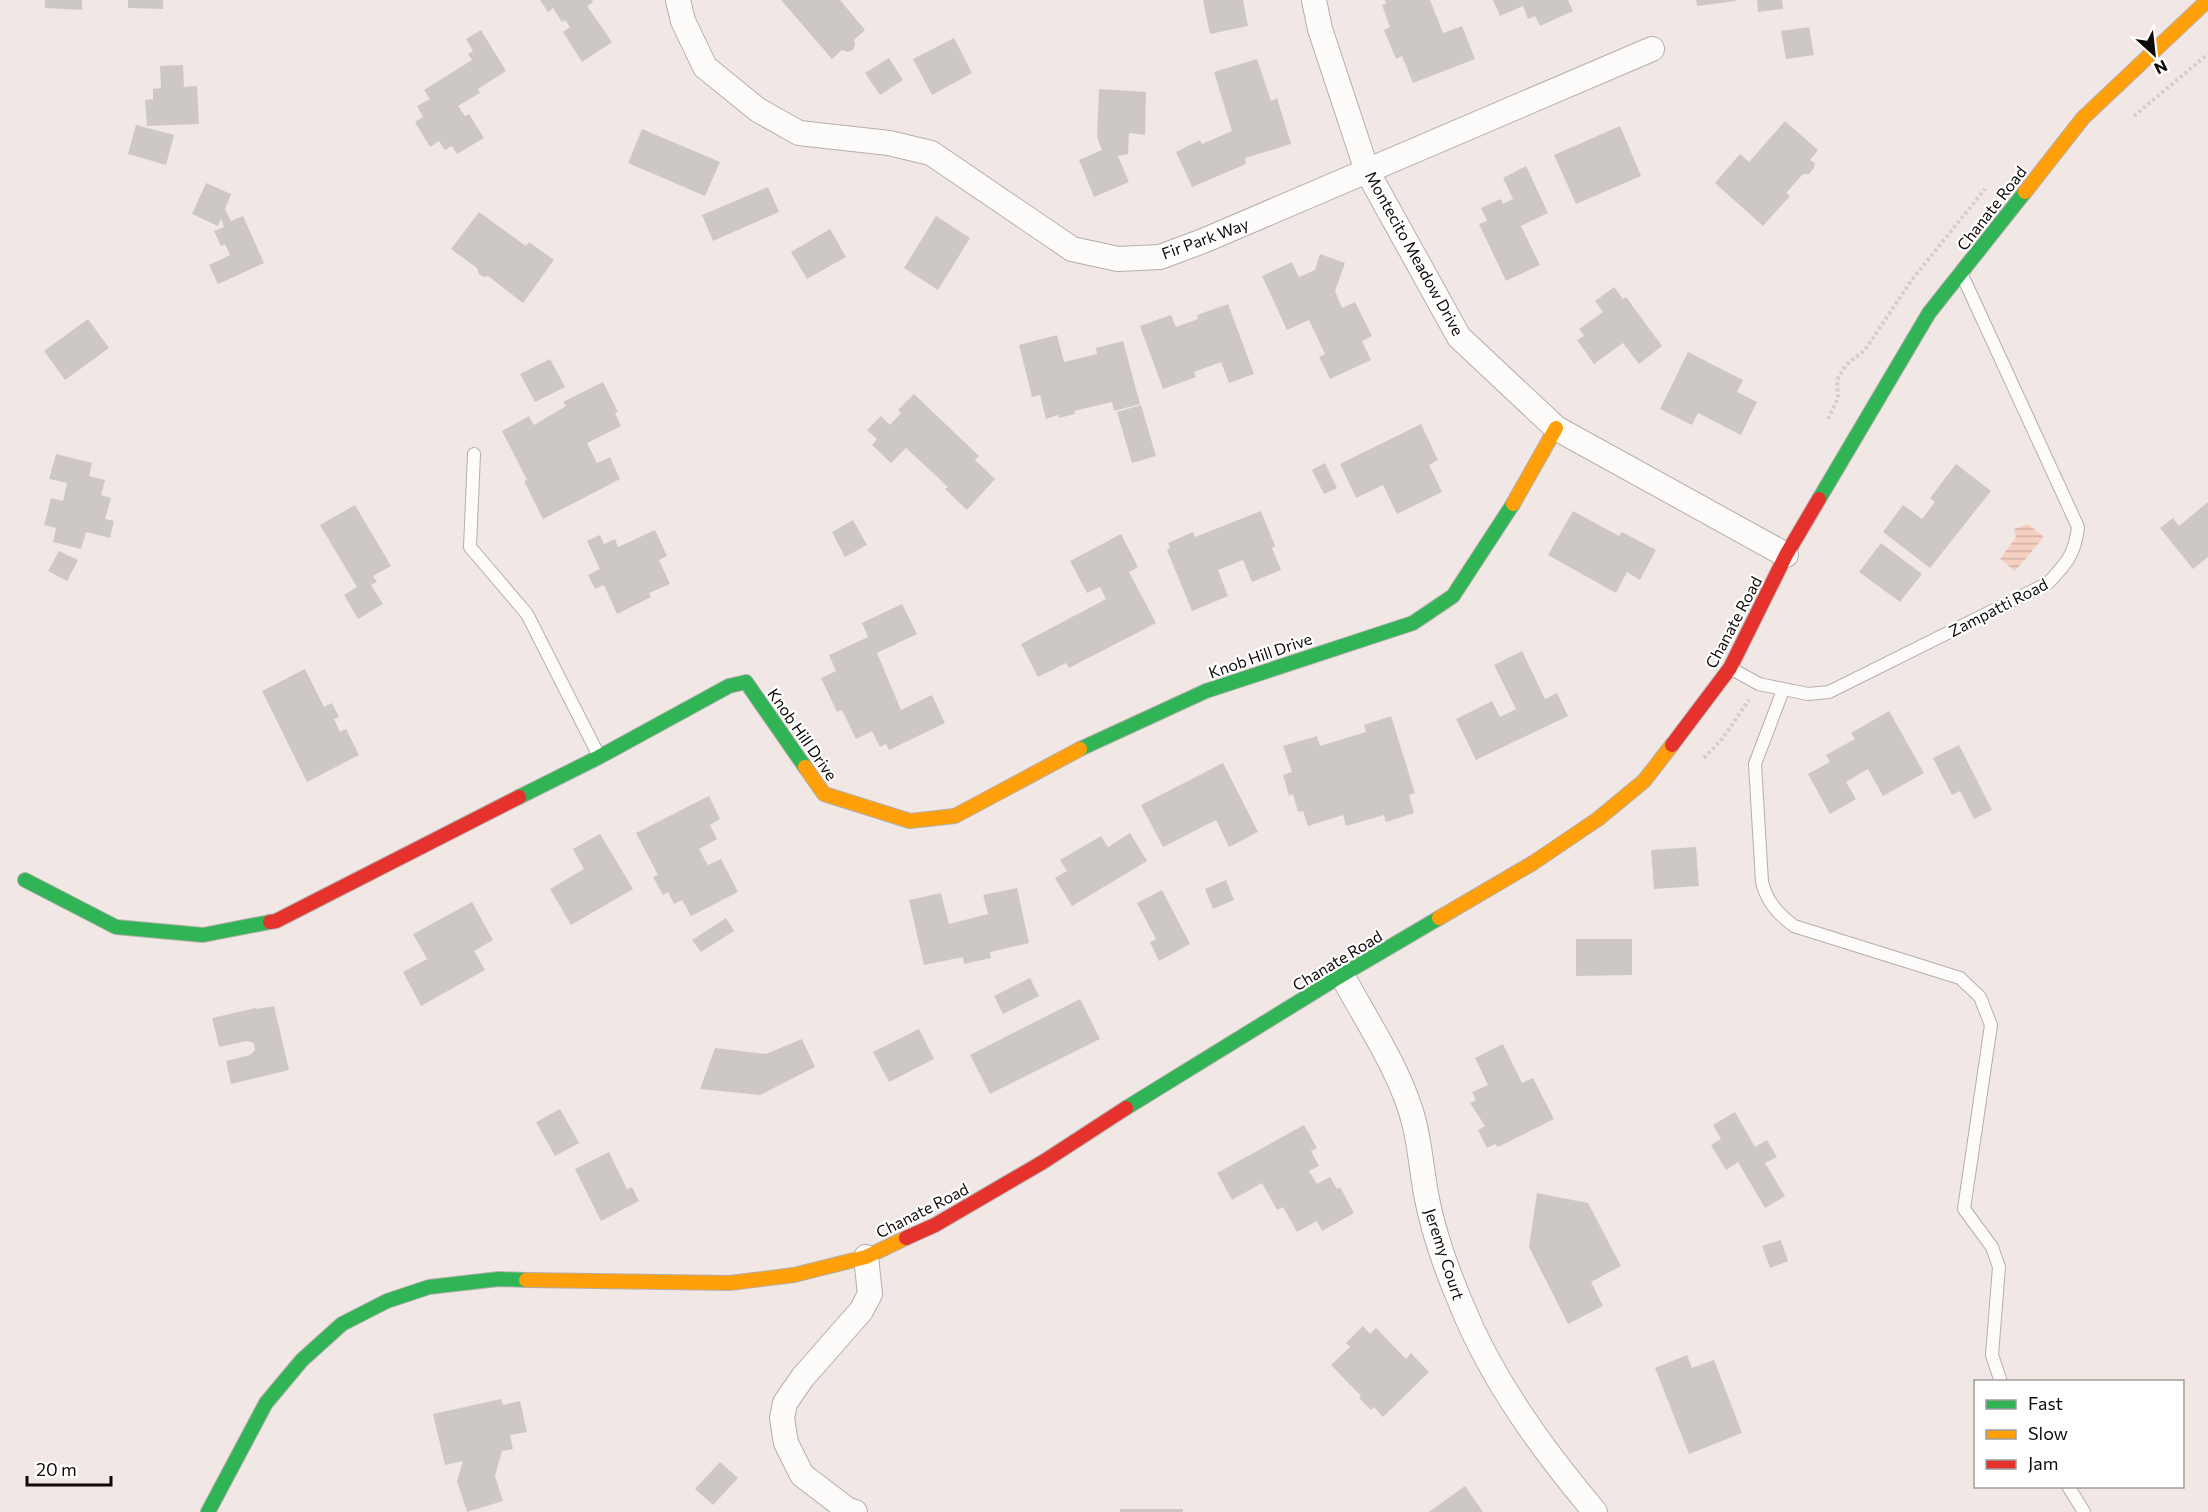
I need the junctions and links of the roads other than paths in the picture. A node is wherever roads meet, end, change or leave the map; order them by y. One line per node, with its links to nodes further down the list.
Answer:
1 (678, 0): 5 (street, Fir Park Way)
2 (1314, 0): 5 (street, Montecito Meadow Drive)
3 (2208, 0): 6 (street, Chanate Road)
4 (1652, 50): 5 (street, Fir Park Way)
5 (1367, 171): 7 (street, Montecito Meadow Drive)
6 (1961, 273): 9 (street, Chanate Road); 11 (lane, Zampatti Road)
7 (1556, 428): 9 (street, Montecito Meadow Drive); 12 (street, Knob Hill Drive)
8 (474, 454): 12 (lane)
9 (1786, 555): 10 (street, Chanate Road)
10 (1730, 668): 11 (lane, Zampatti Road); 14 (street, Chanate Road)
11 (1783, 690): 16 (lane)
12 (599, 757): 13 (street, Knob Hill Drive)
13 (25, 880)
14 (1342, 975): 15 (street, Chanate Road); 20 (street, Jeremy Court)
15 (866, 1257): 18 (street, Chanate Road); 19 (street)
16 (2000, 1380)
17 (2069, 1488): 21 (lane)
18 (208, 1512)
19 (855, 1512)
20 (1595, 1512)
21 (2084, 1512)

